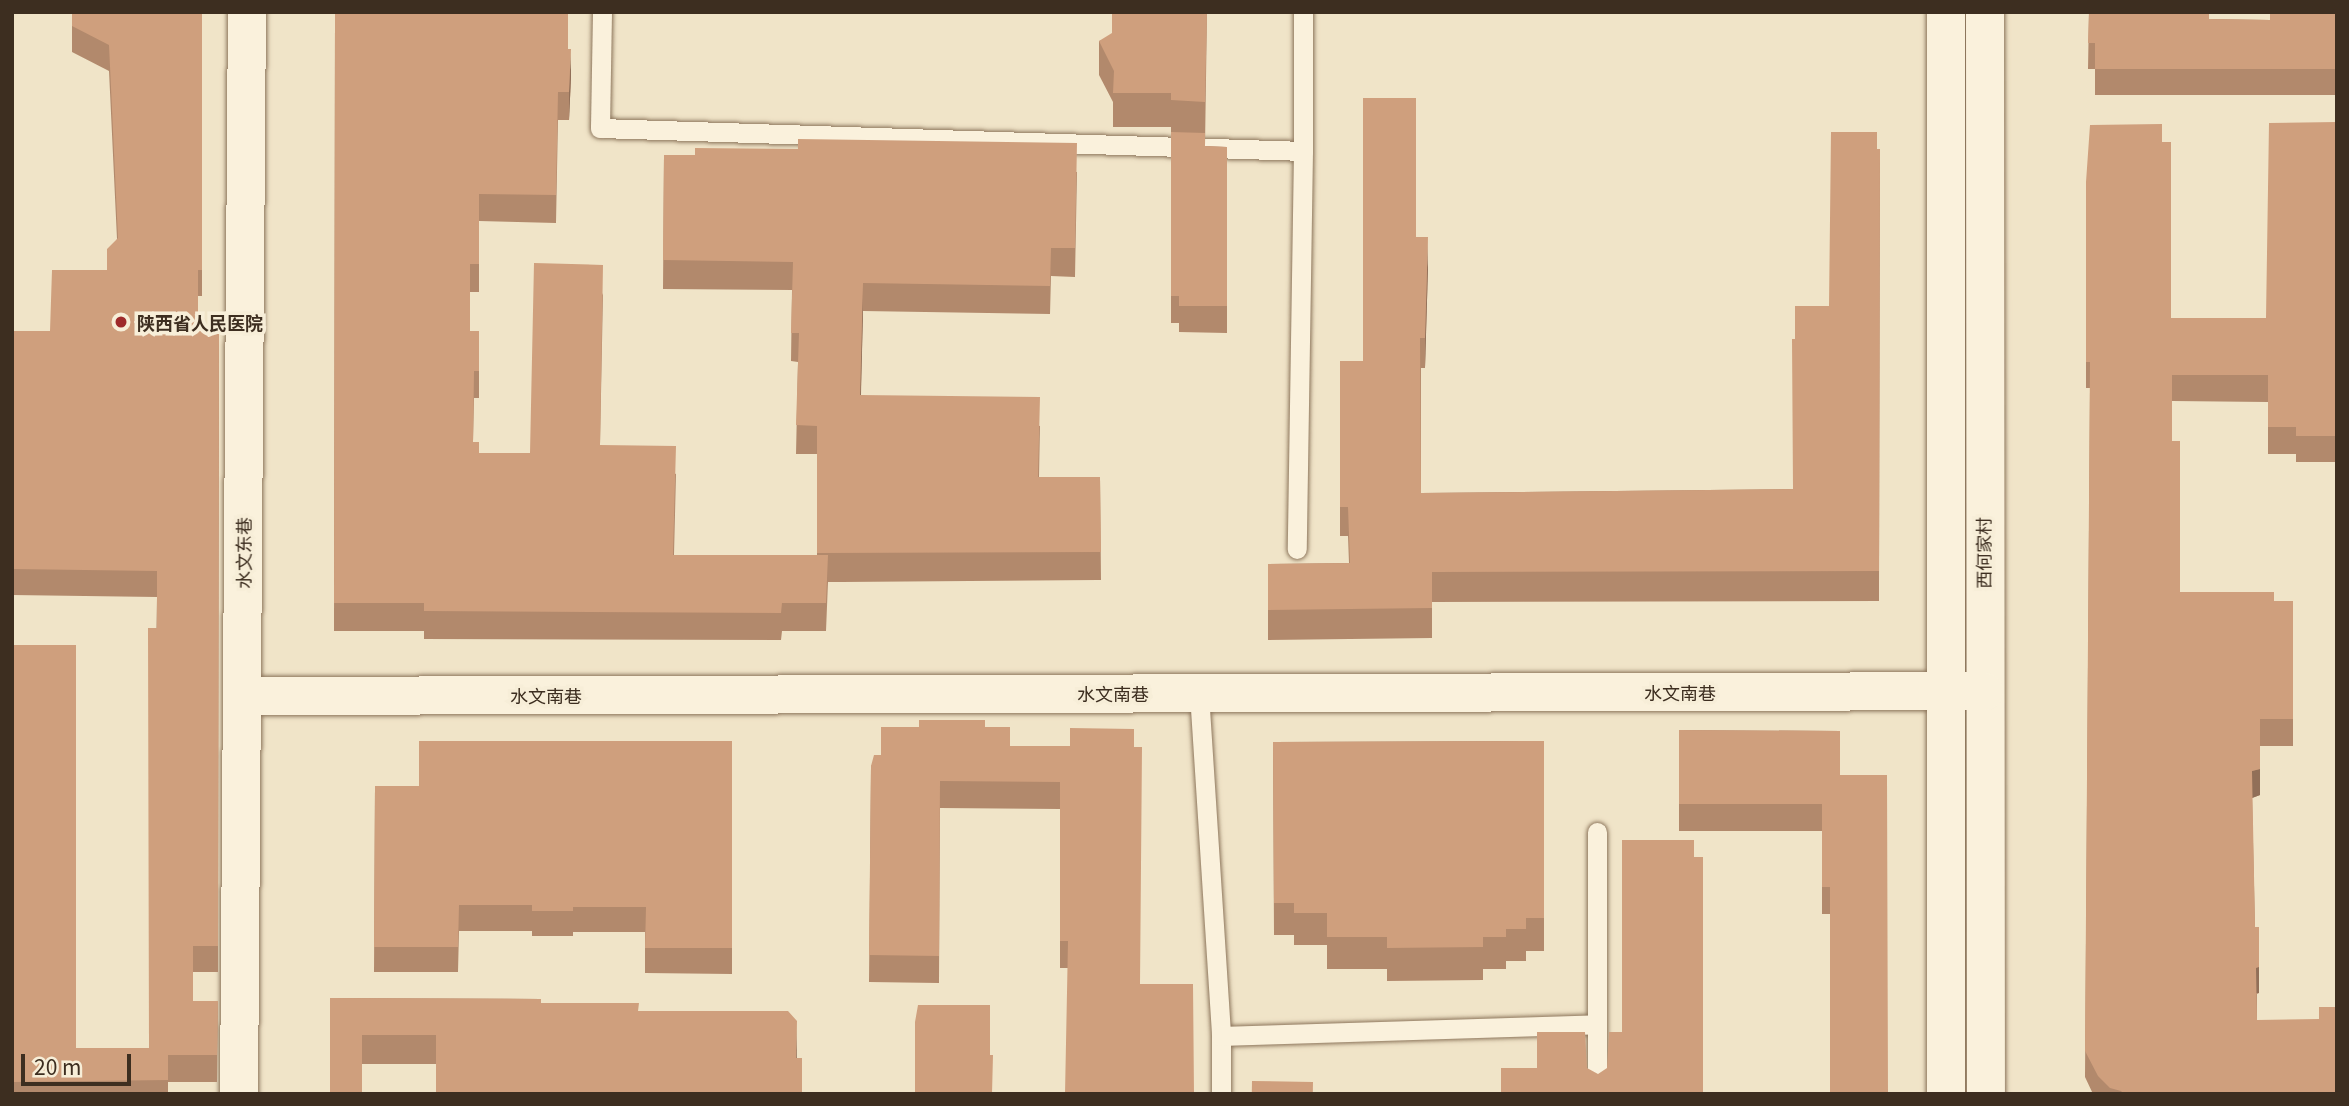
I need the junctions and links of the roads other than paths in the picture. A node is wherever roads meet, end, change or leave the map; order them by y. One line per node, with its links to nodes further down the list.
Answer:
1 (247, 12): 11 (street, 水文东巷)
2 (602, 12): 6 (lane)
3 (1303, 12): 6 (lane)
4 (1946, 12): 8 (street)
5 (1985, 12): 9 (street, 西何家村)
6 (1304, 151): 7 (lane)
7 (1297, 549)
8 (1946, 691): 9 (street, 水文南巷); 10 (street, 水文南巷); 18 (street)
9 (1984, 691): 19 (street, 西何家村)
10 (1199, 693): 11 (street, 水文南巷); 14 (lane)
11 (242, 695): 15 (street, 水文东巷)
12 (1597, 832): 13 (lane)
13 (1597, 1024): 14 (lane); 17 (lane)
14 (1221, 1035): 16 (lane)
15 (239, 1094)
16 (1221, 1094)
17 (1597, 1094)
18 (1946, 1094)
19 (1986, 1094)

